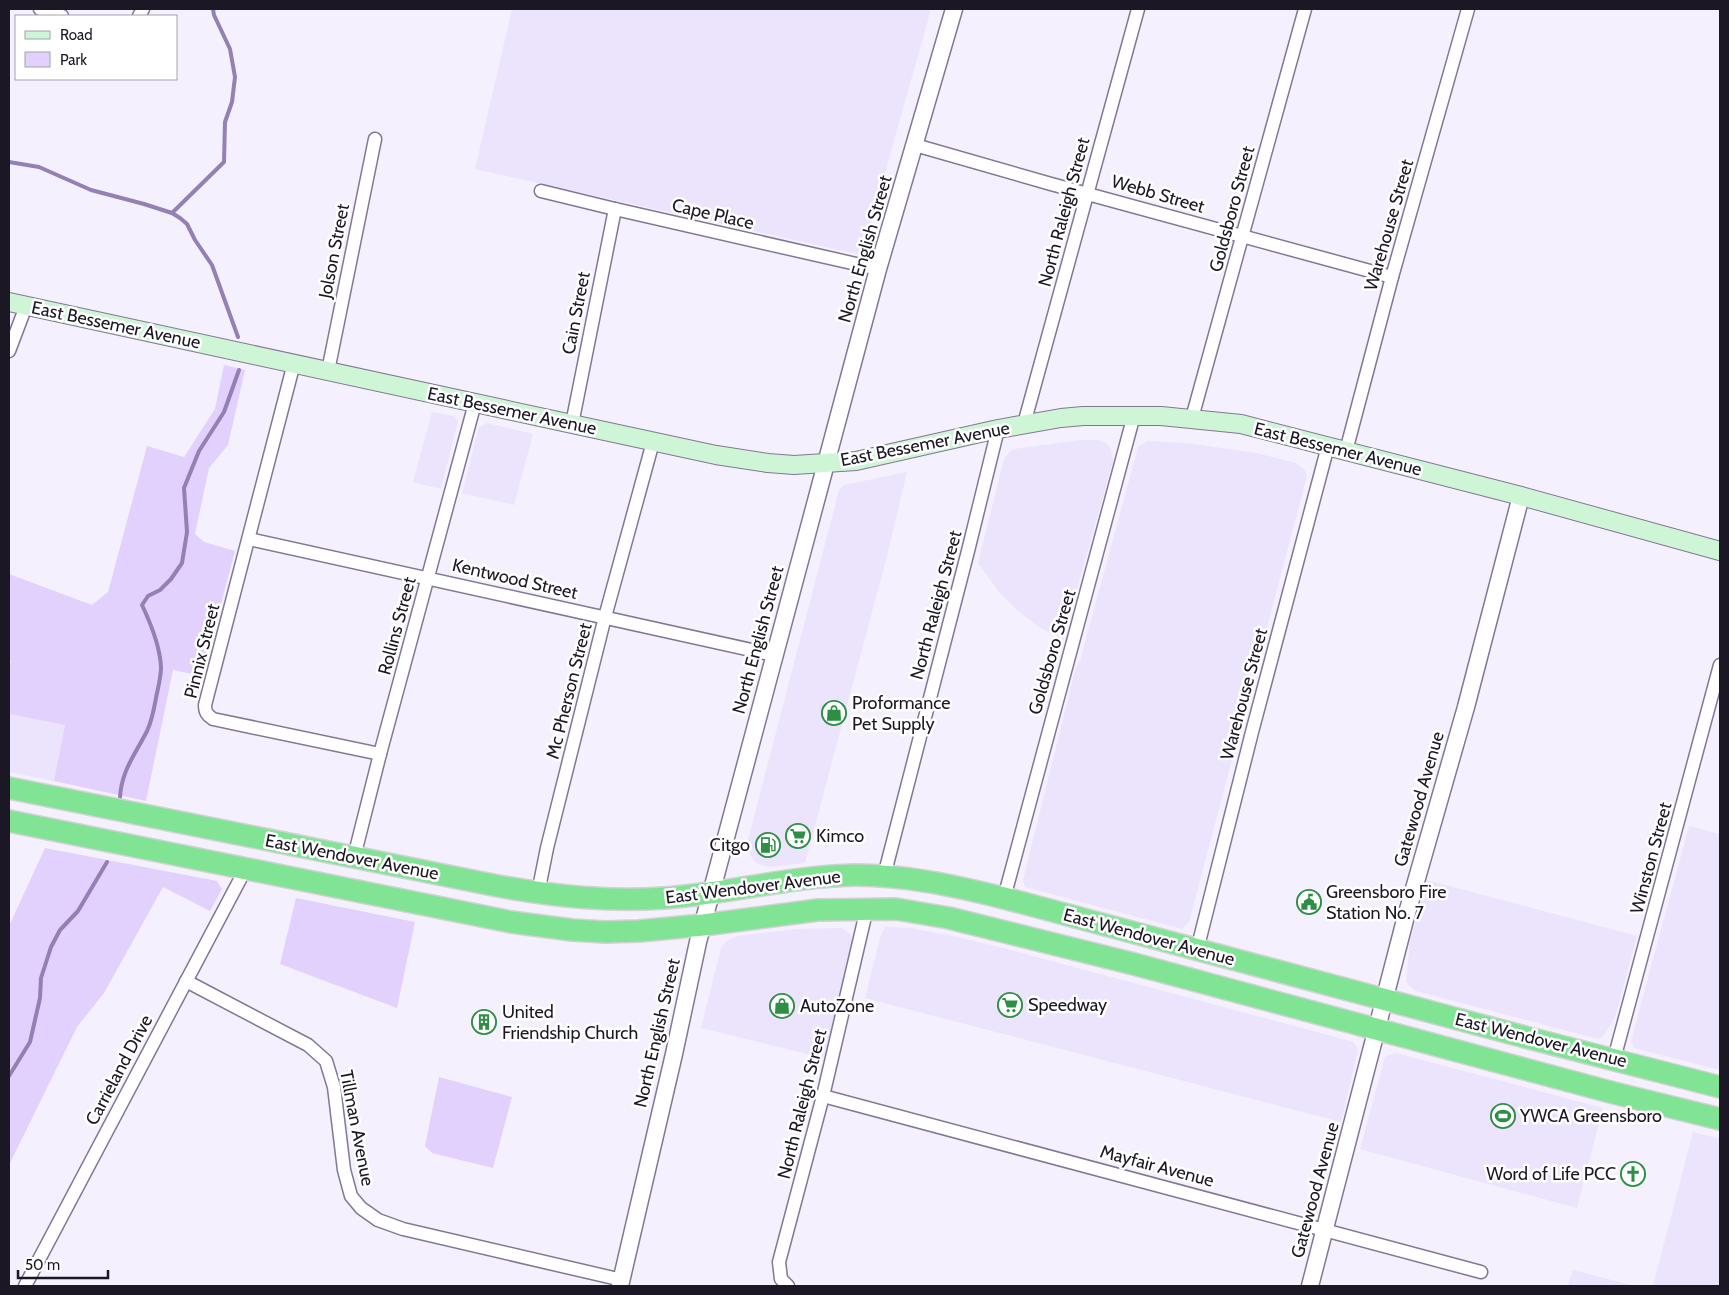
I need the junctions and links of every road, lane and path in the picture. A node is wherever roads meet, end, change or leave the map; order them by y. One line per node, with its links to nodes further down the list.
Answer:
1 (40, 9): 6 (street)
2 (954, 9): 8 (street, North English Street)
3 (1138, 9): 10 (street, North Raleigh Street)
4 (1305, 9): 12 (street, Goldsboro Street)
5 (1468, 9): 14 (street, Warehouse Street)
6 (59, 15)
7 (375, 139): 19 (street, Jolson Street)
8 (915, 145): 10 (street, Webb Street); 13 (street, North English Street)
9 (541, 191): 11 (street, Cape Place)
10 (1088, 193): 12 (street, Webb Street); 24 (street, North Raleigh Street)
11 (615, 209): 13 (street, Cape Place); 23 (street, Cain Street)
12 (1244, 236): 14 (street, Webb Street); 22 (street, Goldsboro Street)
13 (878, 269): 29 (street, North English Street)
14 (1392, 277): 28 (street, Warehouse Street)
15 (9, 302): 16 (main road, East Bessemer Avenue)
16 (26, 306): 17 (street); 18 (main road, East Bessemer Avenue)
17 (9, 351)
18 (294, 363): 19 (main road, East Bessemer Avenue); 31 (street)
19 (328, 371): 20 (main road, East Bessemer Avenue)
20 (475, 403): 23 (main road, East Bessemer Avenue); 33 (street, Rollins Street)
21 (1134, 415): 22 (main road, East Bessemer Avenue); 24 (main road, East Bessemer Avenue); 45 (street, Goldsboro Street)
22 (1192, 418): 27 (main road, East Bessemer Avenue)
23 (572, 424): 26 (main road, East Bessemer Avenue)
24 (1024, 424): 25 (main road, East Bessemer Avenue)
25 (998, 429): 29 (main road, East Bessemer Avenue); 42 (street, North Raleigh Street)
26 (653, 442): 29 (main road, East Bessemer Avenue); 34 (street, Mc Pherson Street)
27 (1328, 446): 28 (main road, East Bessemer Avenue); 48 (street, Warehouse Street)
28 (1346, 451): 30 (main road, East Bessemer Avenue)
29 (827, 464): 35 (street, North English Street)
30 (1520, 496): 32 (main road, East Bessemer Avenue); 50 (street, Gatewood Avenue)
31 (249, 540): 33 (street, Kentwood Street); 37 (street, Pinnix Street)
32 (1720, 551)
33 (428, 578): 34 (street, Kentwood Street); 37 (street, Rollins Street)
34 (605, 618): 35 (street, Kentwood Street); 43 (street, Mc Pherson Street)
35 (774, 655): 44 (street, North English Street)
36 (1720, 665): 52 (street, Winston Street)
37 (380, 754): 40 (street, Rollins Street)
38 (9, 788): 40 (highway, East Wendover Avenue)
39 (9, 821): 41 (highway, East Wendover Avenue)
40 (354, 858): 43 (highway, East Wendover Avenue)
41 (244, 870): 47 (highway, East Wendover Avenue); 49 (street, Carrieland Drive)
42 (884, 876): 44 (highway, East Wendover Avenue); 45 (highway, East Wendover Avenue)
43 (538, 893): 44 (highway, East Wendover Avenue)
44 (711, 893): 47 (street, North English Street)
45 (1004, 898): 48 (highway, East Wendover Avenue)
46 (867, 908): 47 (highway, East Wendover Avenue); 51 (highway, East Wendover Avenue); 54 (street, North Raleigh Street)
47 (703, 925): 58 (street, North English Street)
48 (1197, 950): 50 (highway, East Wendover Avenue)
49 (186, 981): 58 (street, Tillman Avenue); 60 (street, Carrieland Drive)
50 (1386, 1000): 51 (street, Gatewood Avenue); 52 (highway, East Wendover Avenue)
51 (1377, 1030): 55 (highway, East Wendover Avenue); 56 (street, Gatewood Avenue)
52 (1614, 1060): 53 (highway, East Wendover Avenue)
53 (1720, 1087)
54 (823, 1096): 56 (street, Mayfair Avenue); 59 (street, North Raleigh Street)
55 (1720, 1119)
56 (1326, 1229): 57 (street, Mayfair Avenue); 61 (street, Gatewood Avenue)
57 (1481, 1272)
58 (621, 1283)
59 (785, 1283)
60 (25, 1286)
61 (1310, 1286)

